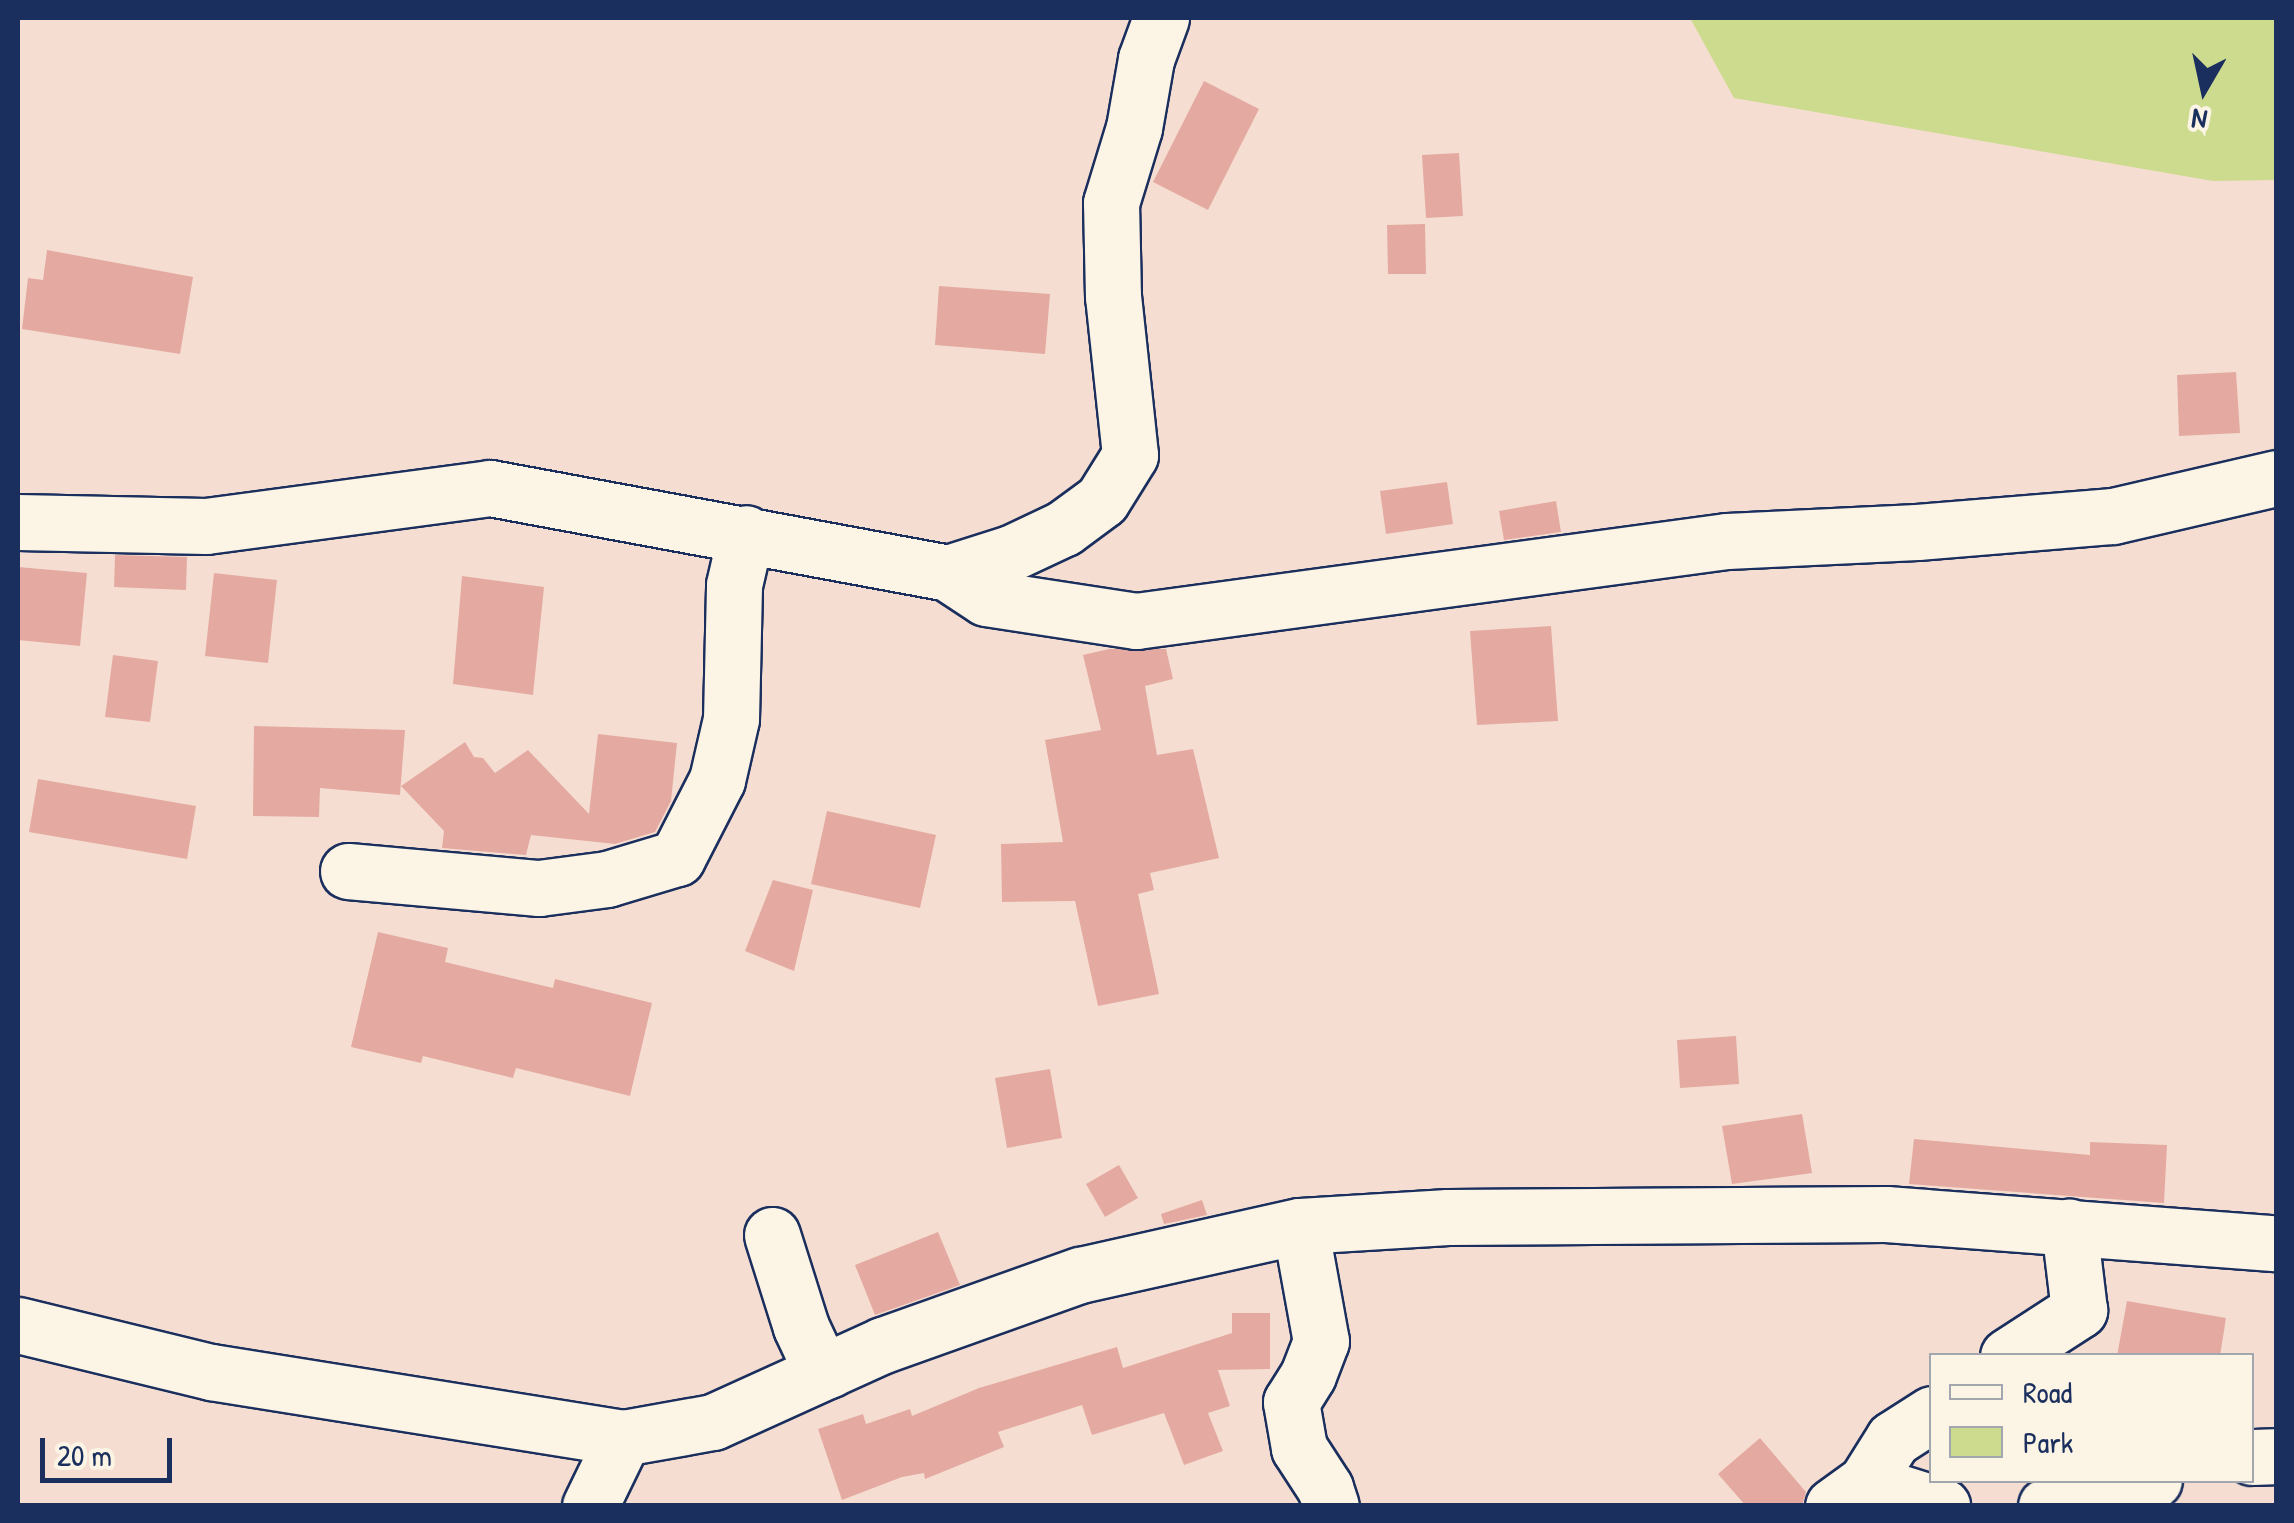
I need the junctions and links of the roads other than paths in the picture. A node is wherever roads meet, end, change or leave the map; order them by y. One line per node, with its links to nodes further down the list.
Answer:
1 (1161, 18): 5 (street)
2 (2276, 478): 5 (street)
3 (18, 522): 4 (street)
4 (746, 533): 5 (street); 6 (street)
5 (948, 572)
6 (348, 871)
7 (1300, 1226): 8 (street); 13 (street); 19 (street)
8 (2070, 1227): 10 (street); 12 (street)
9 (772, 1235): 13 (street)
10 (2276, 1243)
11 (18, 1325): 15 (street)
12 (2013, 1353)
13 (829, 1370): 15 (street)
14 (1929, 1416): 17 (street)
15 (622, 1438): 18 (street)
16 (2142, 1483): 21 (street)
17 (1849, 1494): 20 (street)
18 (590, 1506)
19 (1330, 1506)
20 (1942, 1506)
21 (2046, 1506)

